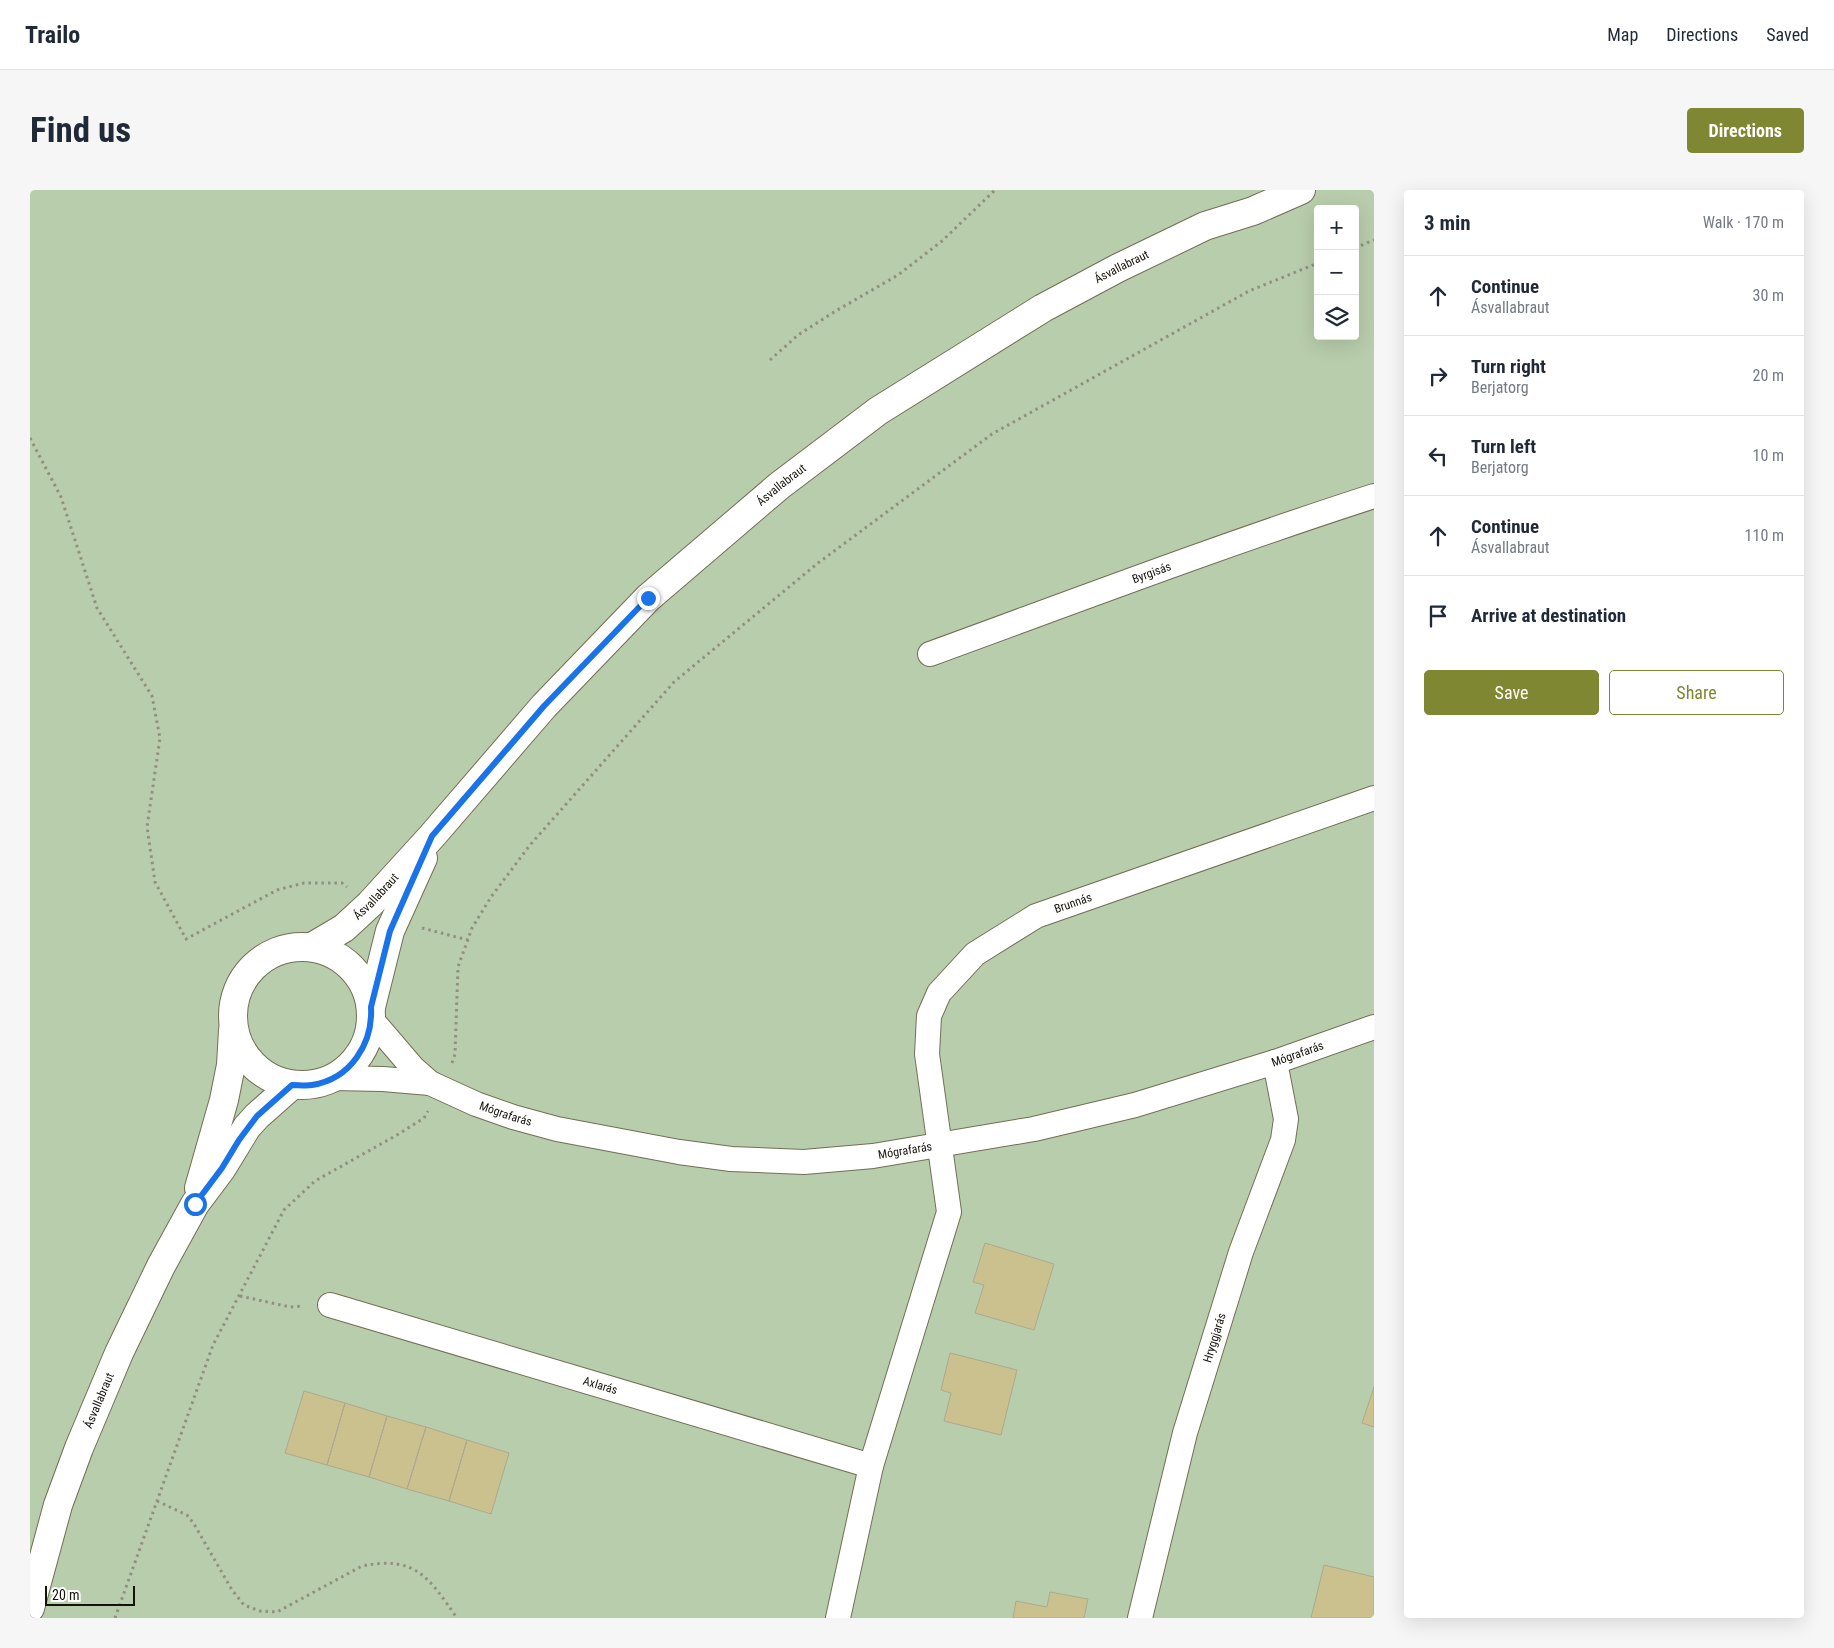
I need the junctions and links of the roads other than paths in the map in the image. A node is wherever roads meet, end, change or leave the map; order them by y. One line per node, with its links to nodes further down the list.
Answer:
1 (1260, 190): 3 (main road, Ásvallabraut)
2 (1301, 190): 3 (main road, Ásvallabraut)
3 (1205, 226): 7 (main road, Ásvallabraut)
4 (1374, 496): 5 (street, Byrgisás)
5 (930, 654)
6 (1374, 798): 16 (street, Brunnás)
7 (432, 836): 8 (main road, Ásvallabraut); 9 (main road, Ásvallabraut)
8 (312, 947): 9 (main road); 11 (main road)
9 (371, 1013): 13 (main road); 15 (street, Mógrafarás)
10 (1374, 1027): 12 (street, Mógrafarás)
11 (233, 1028): 14 (main road); 17 (main road, Ásvallabraut)
12 (1276, 1062): 16 (street, Mógrafarás); 22 (street, Hryggjarás)
13 (332, 1078): 14 (main road); 15 (street, Mógrafarás)
14 (292, 1085): 17 (main road, Ásvallabraut)
15 (436, 1086): 16 (street, Mógrafarás)
16 (940, 1146): 19 (street)
17 (195, 1204): 20 (main road, Ásvallabraut)
18 (330, 1305): 19 (street, Axlarás)
19 (871, 1466): 21 (street)
20 (30, 1608)
21 (838, 1618)
22 (1140, 1618)

